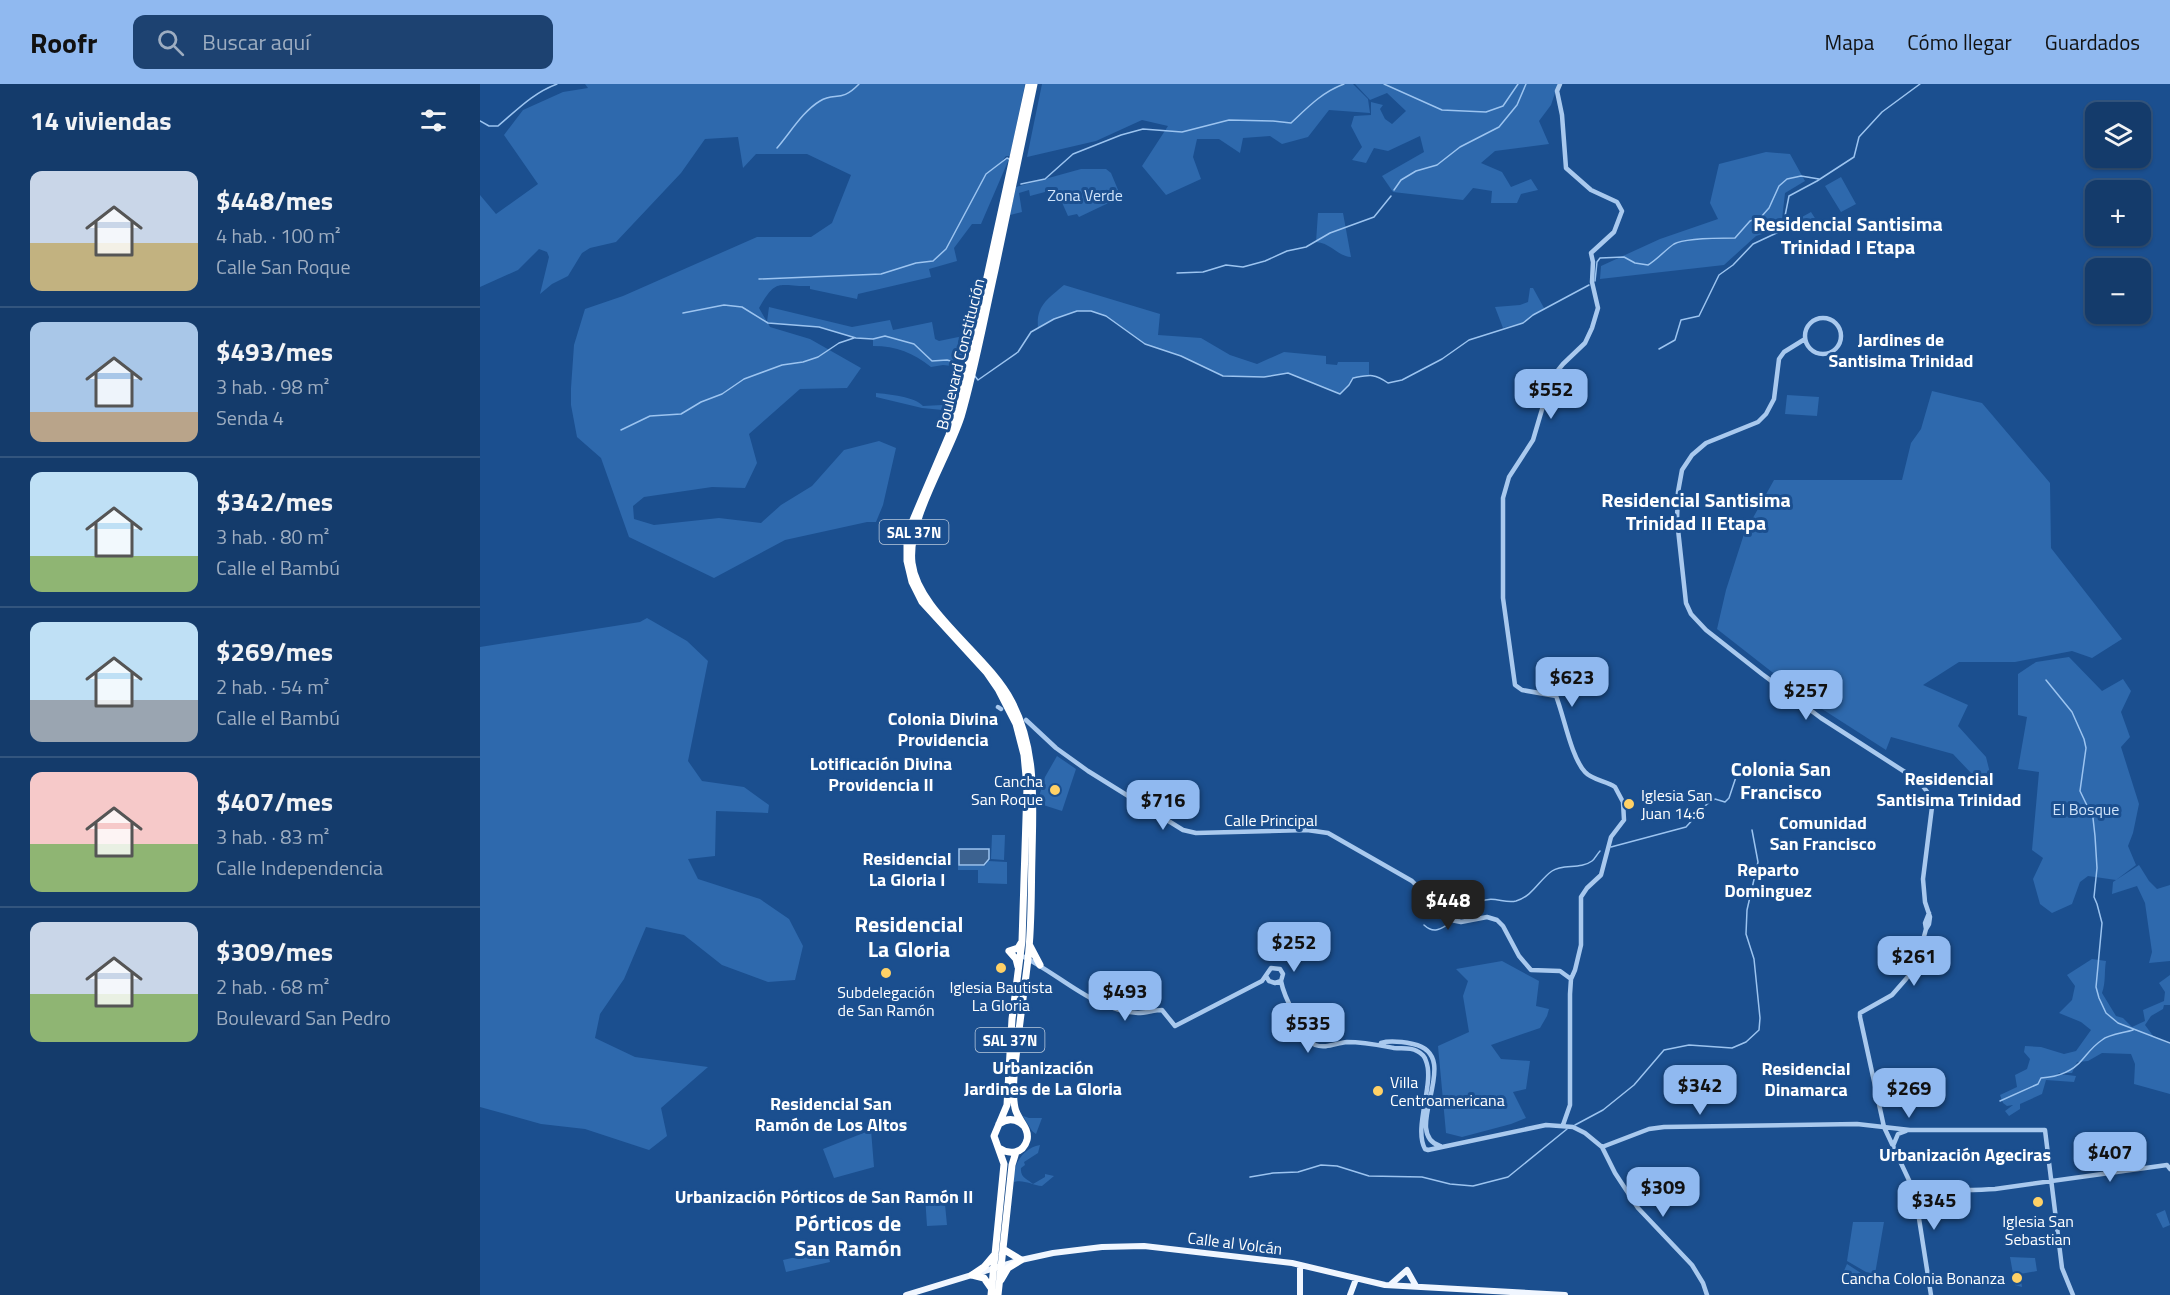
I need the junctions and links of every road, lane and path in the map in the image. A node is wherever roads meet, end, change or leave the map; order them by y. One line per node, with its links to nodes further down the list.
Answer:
1 (1029, 84): 6 (highway, Boulevard Constitución / SAL 37N)
2 (1034, 84): 6 (highway, Boulevard Constitución / SAL 37N)
3 (1560, 84): 10 (street)
4 (1805, 339): 4 (street); 18 (street)
5 (1026, 720): 10 (street, Calle Principal)
6 (1025, 943): 7 (highway, Boulevard Constitución / SAL 37N); 8 (highway); 9 (highway)
7 (1024, 957): 8 (street); 9 (highway, Boulevard Constitución / SAL 37N)
8 (1039, 964): 9 (highway); 11 (street)
9 (1022, 969): 15 (highway, Boulevard Constitución / SAL 37N); 17 (highway, Boulevard Constitución / SAL 37N)
10 (1571, 979): 16 (street)
11 (1270, 980): 12 (street); 12 (street); 13 (street)
12 (1281, 981): 13 (street)
13 (1282, 988): 14 (street)
14 (1399, 1045): 22 (street); 22 (street)
15 (999, 1124): 17 (highway); 21 (highway, SAL 37N)
16 (1563, 1125): 22 (street); 23 (street)
17 (1024, 1126): 24 (highway, SAL 37N)
18 (1884, 1127): 19 (street); 20 (street); 23 (street)
19 (1911, 1130): 20 (street); 26 (street)
20 (1893, 1146): 27 (street)
21 (998, 1147): 24 (highway); 28 (highway, SAL 37N)
22 (1442, 1147)
23 (1602, 1147): 41 (street)
24 (1016, 1152): 28 (highway, SAL 37N)
25 (2168, 1167): 26 (street)
26 (2051, 1180): 27 (street); 43 (street)
27 (1915, 1193): 42 (street)
28 (999, 1251): 29 (highway); 31 (highway, SAL 37N); 32 (highway)
29 (1021, 1260): 30 (main road, Calle al Volcán); 31 (main road, Calle al Volcán); 36 (highway)
30 (1300, 1265): 33 (main road, Calle al Volcán); 38 (main road)
31 (997, 1267): 32 (main road, Calle al Volcán); 36 (highway, SAL 37N)
32 (972, 1275): 36 (highway); 37 (main road, Calle al Volcán)
33 (1356, 1279): 34 (main road, Calle al Volcán); 39 (main road)
34 (1390, 1285): 35 (main road, Calle al Volcán); 35 (main road)
35 (1416, 1286): 40 (main road, Calle al Volcán)
36 (994, 1292)
37 (906, 1295)
38 (1300, 1295)
39 (1350, 1295)
40 (1565, 1295)
41 (1707, 1295)
42 (1931, 1295)
43 (2073, 1295)

